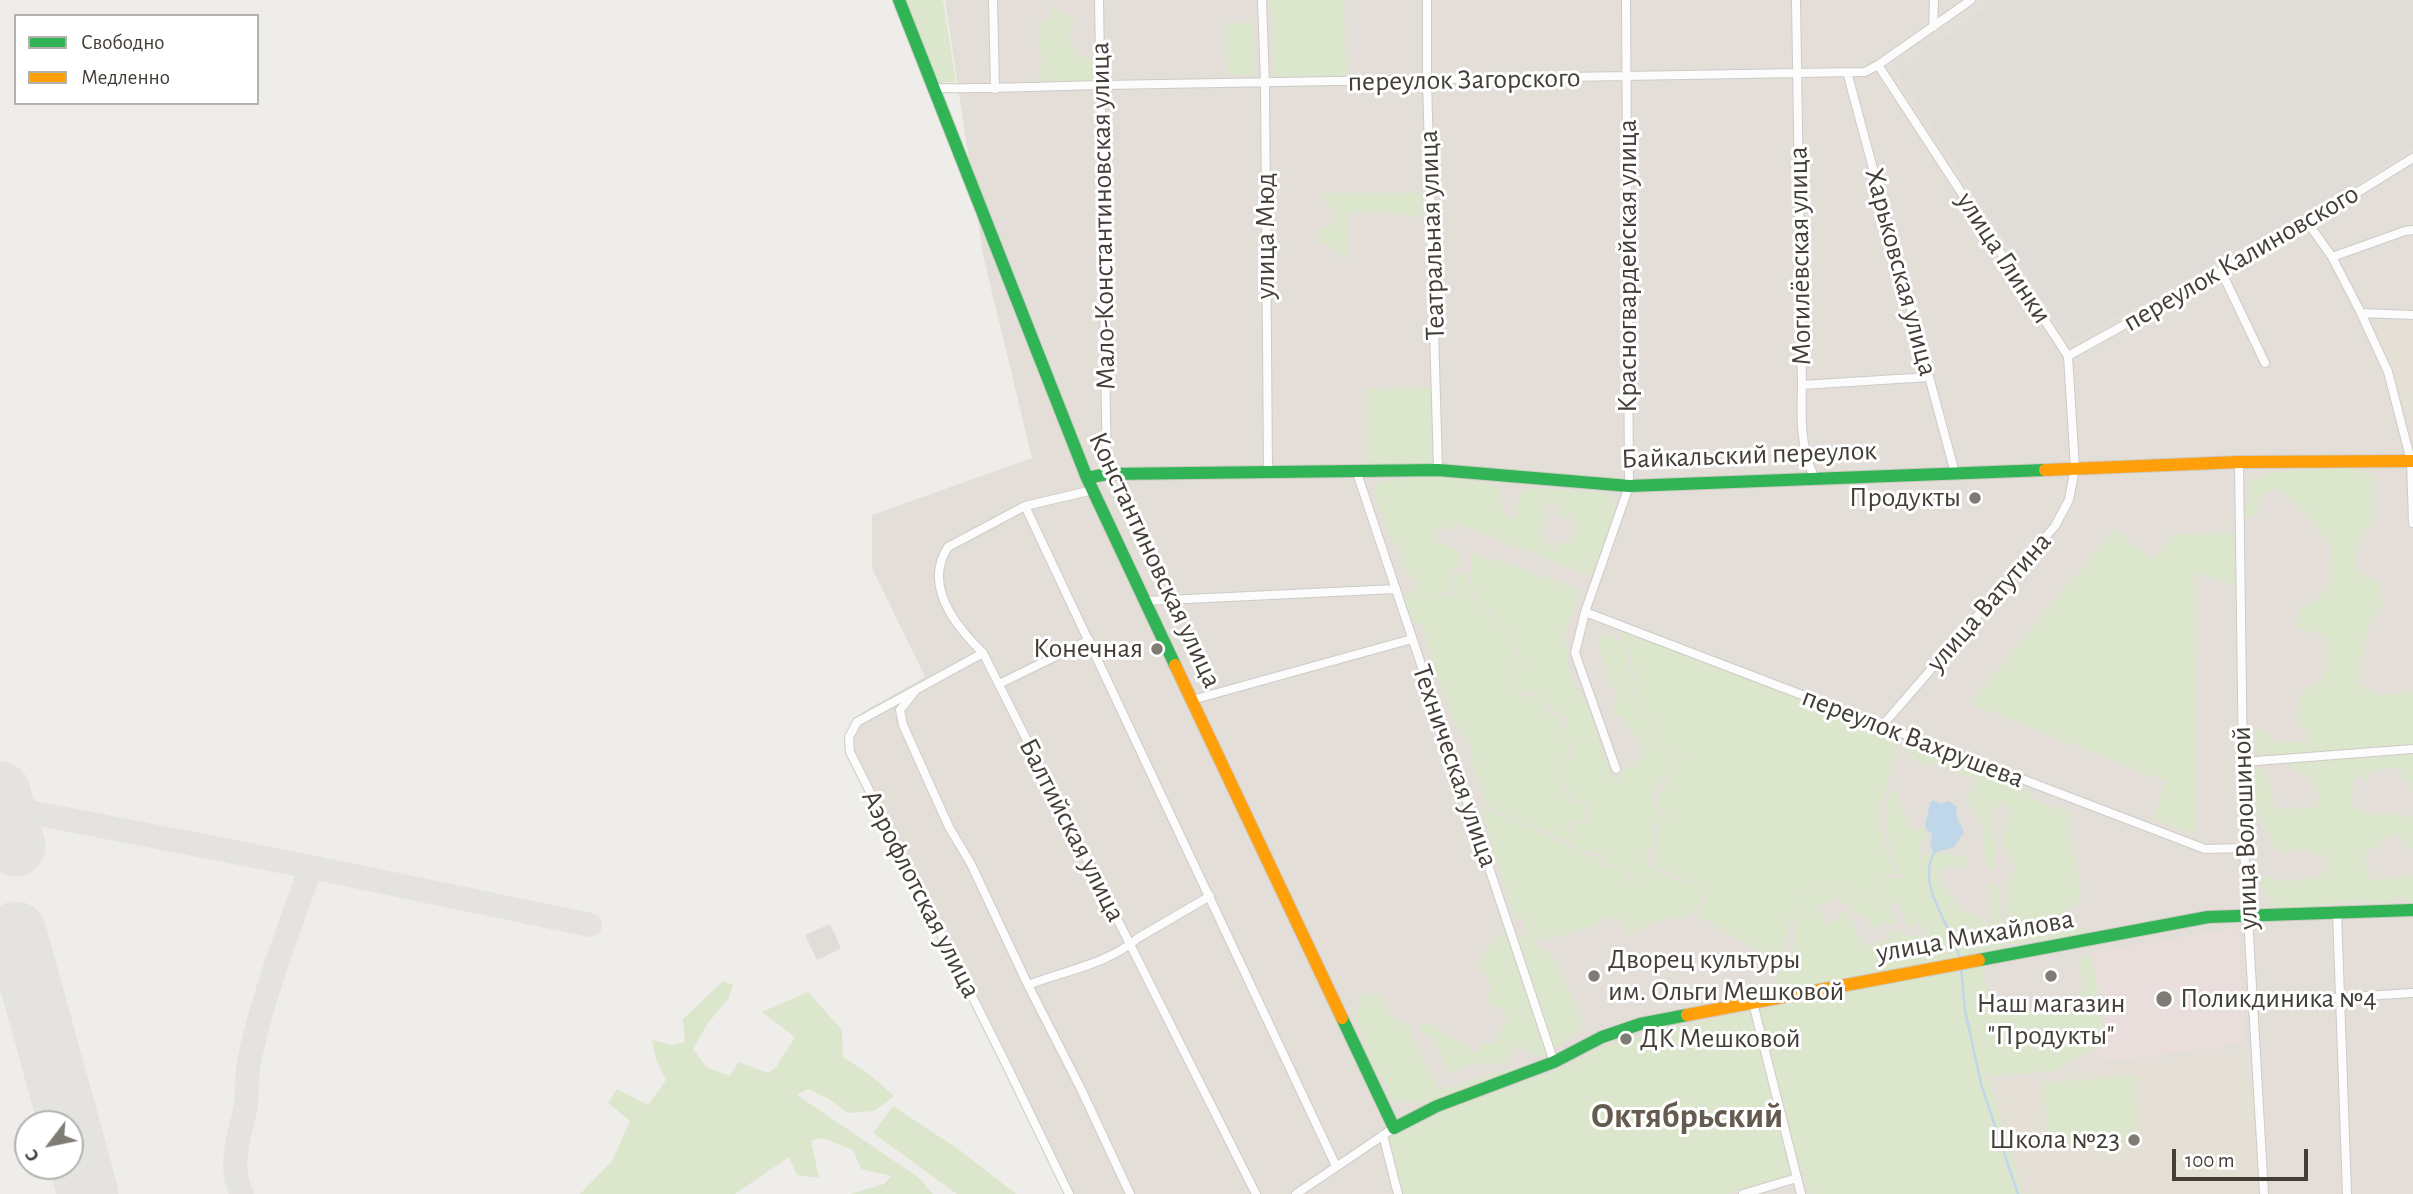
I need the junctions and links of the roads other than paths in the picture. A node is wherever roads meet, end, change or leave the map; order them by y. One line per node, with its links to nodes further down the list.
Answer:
1 (899, 0): 18 (street, Константиновская улица)
2 (993, 0): 19 (street)
3 (1099, 0): 17 (street, Мало-Константиновская улица)
4 (1262, 0): 16 (street, улица Мюд)
5 (1427, 0): 15 (street, Театральная улица)
6 (1626, 0): 14 (street, Красногвардейская улица)
7 (1796, 0): 13 (street, Могилёвская улица)
8 (1934, 0): 10 (street)
9 (1971, 0): 10 (street, переулок Загорского)
10 (1933, 27): 11 (street, переулок Загорского)
11 (1878, 65): 12 (street, переулок Загорского); 27 (street, улица Глинки)
12 (1847, 72): 13 (street, переулок Загорского); 29 (street, Харьковская улица)
13 (1796, 73): 14 (street, переулок Загорского); 30 (street, Могилёвская улица)
14 (1627, 76): 15 (street, переулок Загорского); 41 (street, Красногвардейская улица)
15 (1427, 80): 16 (street, переулок Загорского); 35 (street, Театральная улица)
16 (1265, 84): 17 (street, переулок Загорского); 36 (street, улица Мюд)
17 (1101, 85): 19 (street, переулок Загорского); 38 (street, Мало-Константиновская улица)
18 (934, 88): 19 (street, переулок Загорского); 40 (street, Константиновская улица)
19 (995, 89)
20 (2413, 158): 21 (street, переулок Калиновского)
21 (2308, 223): 23 (street); 24 (street, переулок Калиновского)
22 (2413, 230): 23 (street)
23 (2332, 257): 25 (street)
24 (2221, 271): 27 (street, переулок Калиновского); 28 (street)
25 (2361, 313): 26 (street); 31 (street)
26 (2413, 315)
27 (2068, 356): 33 (street, улица Глинки)
28 (2265, 363)
29 (1929, 377): 30 (street, Могилёвская улица); 37 (street, Харьковская улица)
30 (1802, 385): 39 (street)
31 (2412, 461): 32 (street, Байкальский переулок); 43 (street)
32 (2239, 462): 33 (street, Байкальский переулок); 55 (street, улица Волошиной)
33 (2075, 468): 37 (street, Байкальский переулок); 53 (street, улица Ватутина)
34 (1356, 470): 35 (street, Байкальский переулок); 36 (street, Байкальский переулок); 44 (street, Техническая улица)
35 (1438, 470): 41 (street, Байкальский переулок)
36 (1268, 472): 38 (street, Байкальский переулок)
37 (1955, 473): 39 (street, Байкальский переулок)
38 (1107, 474): 40 (street, Байкальский переулок)
39 (1815, 478): 41 (street, Байкальский переулок)
40 (1090, 484): 42 (street, Балтийская улица); 45 (street, Константиновская улица)
41 (1629, 486): 46 (street, Красногвардейская улица)
42 (1025, 506): 48 (street); 49 (street, Балтийская улица)
43 (2413, 523)
44 (1395, 589): 45 (street); 47 (street, Техническая улица)
45 (1145, 601): 52 (street, Константиновская улица)
46 (1585, 612): 53 (street, переулок Вахрушева); 56 (street, Красногвардейская улица)
47 (1412, 639): 52 (street); 68 (street, Техническая улица)
48 (1089, 640): 50 (street); 58 (street)
49 (983, 653): 50 (street, Балтийская улица); 51 (street, Аэрофлотская улица)
50 (999, 684): 62 (street, Балтийская улица)
51 (919, 688): 63 (street); 72 (street, Аэрофлотская улица)
52 (1192, 701): 69 (street, Константиновская улица)
53 (1882, 726): 57 (street, переулок Вахрушева)
54 (2413, 749): 55 (street)
55 (2243, 762): 57 (street, улица Волошиной)
56 (1616, 769)
57 (2244, 848): 61 (street, улица Волошиной)
58 (1210, 896): 62 (street); 70 (street)
59 (2413, 910): 60 (street, улица Михайлова)
60 (2337, 912): 61 (street, улица Михайлова); 65 (street)
61 (2247, 916): 66 (street, улица Михайлова); 67 (street, улица Волошиной)
62 (1130, 944): 63 (street); 74 (street, Балтийская улица)
63 (1028, 985): 73 (street)
64 (2413, 993): 65 (street)
65 (2340, 997): 67 (street); 80 (street)
66 (1753, 1003): 68 (street, улица Михайлова); 71 (street)
67 (2252, 1003): 79 (street, улица Волошиной)
68 (1554, 1062): 69 (street, улица Михайлова)
69 (1388, 1131): 70 (street, улица Михайлова); 76 (street, Константиновская улица)
70 (1336, 1166): 75 (street, улица Михайлова)
71 (1797, 1178): 77 (street); 78 (street)
72 (1069, 1194)
73 (1130, 1194)
74 (1256, 1194)
75 (1296, 1194)
76 (1398, 1194)
77 (1743, 1194)
78 (1801, 1194)
79 (2264, 1194)
80 (2347, 1194)

